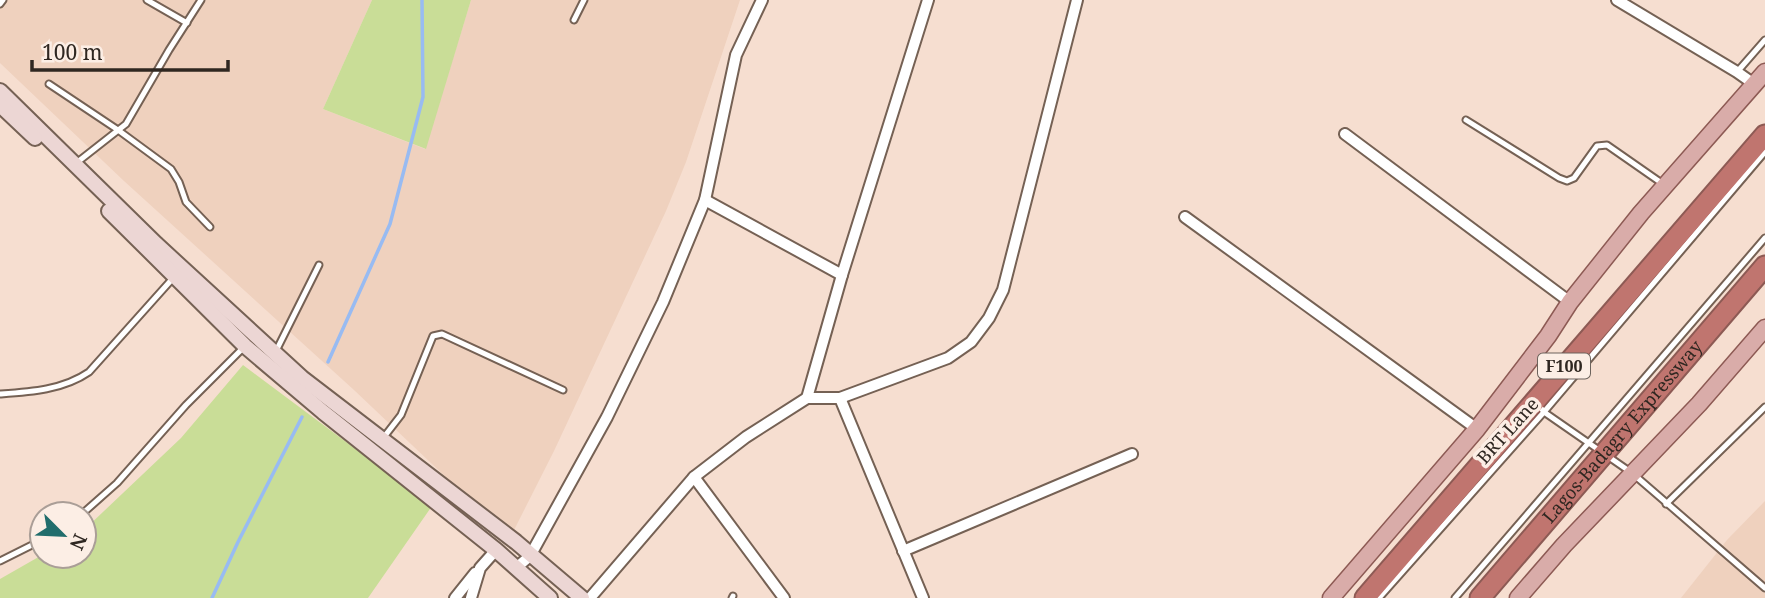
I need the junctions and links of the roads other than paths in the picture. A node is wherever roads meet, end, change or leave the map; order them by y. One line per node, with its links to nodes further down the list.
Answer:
1 (3, 0): 9 (lane)
2 (147, 0): 11 (lane)
3 (201, 0): 11 (lane)
4 (584, 0): 10 (lane)
5 (762, 0): 25 (street)
6 (928, 0): 31 (street)
7 (1077, 0): 40 (street)
8 (1617, 0): 13 (street)
9 (0, 4)
10 (574, 20)
11 (187, 23): 19 (lane)
12 (1765, 40): 13 (lane)
13 (1737, 72): 14 (street)
14 (1760, 78): 24 (main road)
15 (49, 84): 19 (lane)
16 (0, 91): 23 (street)
17 (0, 105): 32 (street)
18 (1466, 120): 24 (lane)
19 (118, 130): 23 (lane); 27 (lane)
20 (1345, 134): 33 (street)
21 (1765, 135): 41 (highway, F100)
22 (1765, 152): 41 (lane, BRT Lane)
23 (75, 164): 36 (street)
24 (1665, 186): 33 (main road)
25 (705, 200): 31 (street); 54 (street)
26 (1185, 217): 43 (street)
27 (210, 227)
28 (1765, 238): 45 (lane)
29 (318, 265): 36 (lane)
30 (1765, 266): 45 (highway, Lagos-Badagry Expressway)
31 (842, 275): 39 (street)
32 (174, 277): 35 (street); 38 (lane)
33 (1570, 302): 43 (main road)
34 (1765, 328): 47 (main road, Lagos-Badagry Expressway)
35 (245, 346): 49 (lane); 52 (street)
36 (275, 354): 44 (street)
37 (563, 390): 44 (lane)
38 (0, 394)
39 (807, 398): 40 (street); 48 (street)
40 (840, 398): 53 (street)
41 (1539, 406): 45 (lane); 67 (highway, F100); 68 (lane, BRT Lane)
42 (1765, 407): 50 (lane)
43 (1477, 429): 66 (main road)
44 (382, 440): 54 (street)
45 (1596, 449): 47 (lane); 69 (lane); 70 (highway, Lagos-Badagry Expressway)
46 (1132, 454): 53 (street)
47 (1632, 473): 50 (lane); 71 (main road, Lagos-Badagry Expressway)
48 (694, 477): 63 (street); 64 (street)
49 (98, 500)
50 (1666, 503): 58 (lane)
51 (28, 547): 55 (lane)
52 (496, 550): 56 (street); 57 (street)
53 (903, 551): 65 (street)
54 (530, 556): 57 (street); 62 (street)
55 (0, 561)
56 (480, 568): 59 (street); 60 (street)
57 (516, 568): 61 (street)
58 (1765, 588)
59 (455, 598)
60 (471, 598)
61 (550, 598)
62 (582, 598)
63 (590, 598)
64 (784, 598)
65 (923, 598)
66 (1332, 598)
67 (1365, 598)
68 (1379, 598)
69 (1455, 598)
70 (1480, 598)
71 (1518, 598)

